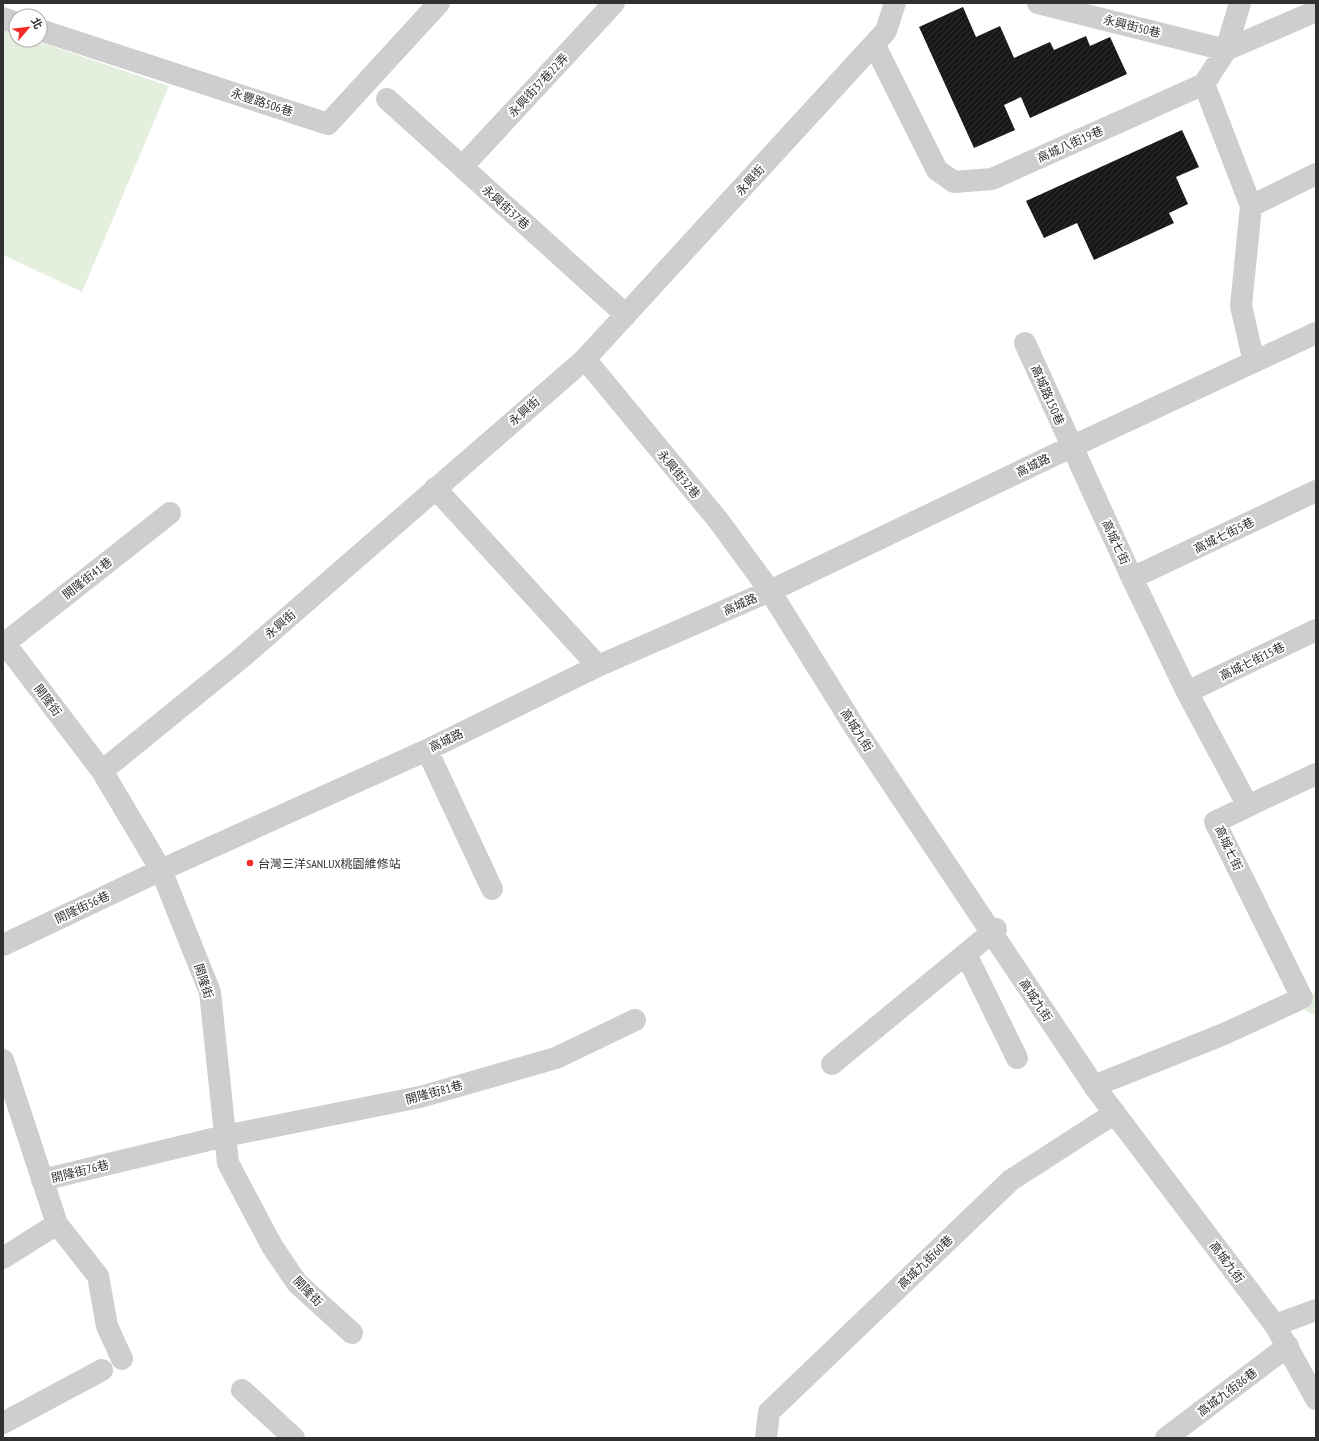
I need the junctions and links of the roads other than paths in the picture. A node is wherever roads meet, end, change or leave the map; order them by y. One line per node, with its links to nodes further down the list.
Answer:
1 (439, 3): 7 (street, 永豐路506巷)
2 (614, 3): 12 (street, 永興街37巷22弄)
3 (895, 3): 8 (street, 永興街)
4 (1038, 3): 9 (street, 永興街50巷)
5 (1240, 3): 9 (street)
6 (1316, 11): 9 (street)
7 (48, 33)
8 (874, 44): 10 (street, 高城八街19巷); 15 (street, 永興街)
9 (1226, 50): 10 (street)
10 (1204, 84): 14 (street)
11 (387, 99): 12 (street, 永興街37巷)
12 (462, 167): 15 (street, 永興街37巷)
13 (1316, 174): 14 (street)
14 (1252, 206): 19 (street)
15 (626, 315): 18 (street, 永興街)
16 (1316, 333): 19 (street, 高城路)
17 (1024, 343): 20 (street, 高城路150巷)
18 (585, 359): 21 (street, 永興街); 25 (street, 永興街32巷)
19 (1254, 362): 20 (street, 高城路)
20 (1071, 447): 24 (street, 高城七街); 25 (street, 高城路)
21 (435, 488): 28 (street); 31 (street, 永興街)
22 (1316, 491): 24 (street, 高城七街5巷)
23 (170, 513): 27 (street, 開隆街41巷)
24 (1132, 578): 29 (street, 高城七街)
25 (770, 591): 28 (street, 高城路); 36 (street, 高城九街)
26 (1316, 630): 29 (street, 高城七街15巷)
27 (4, 642): 31 (street, 開隆街)
28 (598, 666): 30 (street, 高城路)
29 (1187, 692): 33 (street, 高城七街)
30 (427, 750): 34 (street, 高城路); 35 (street)
31 (102, 771): 34 (street, 開隆街)
32 (1316, 774): 33 (street)
33 (1248, 806): 43 (street, 高城七街)
34 (161, 870): 37 (street, 開隆街56巷); 45 (street, 開隆街)
35 (492, 889)
36 (994, 931): 38 (street); 43 (street, 高城九街)
37 (3, 945)
38 (966, 954): 40 (street); 42 (street)
39 (635, 1020): 45 (street, 開隆街81巷)
40 (1017, 1058)
41 (3, 1060): 46 (street)
42 (832, 1064)
43 (1094, 1086): 44 (street, 高城九街)
44 (1115, 1113): 50 (street, 高城九街); 59 (street, 高城九街60巷)
45 (225, 1136): 46 (street, 開隆街76巷); 51 (street, 開隆街)
46 (42, 1180): 47 (street, 開隆街76巷)
47 (57, 1224): 48 (street); 53 (street, 開隆街76巷)
48 (3, 1258)
49 (1316, 1310): 50 (street)
50 (1275, 1325): 52 (street, 高城九街)
51 (352, 1333)
52 (1288, 1346): 56 (street, 高城九街); 60 (street, 高城九街86巷)
53 (122, 1359)
54 (102, 1370): 57 (street)
55 (242, 1390): 58 (street)
56 (1316, 1399)
57 (3, 1423)
58 (294, 1438)
59 (766, 1438)
60 (1166, 1438)

